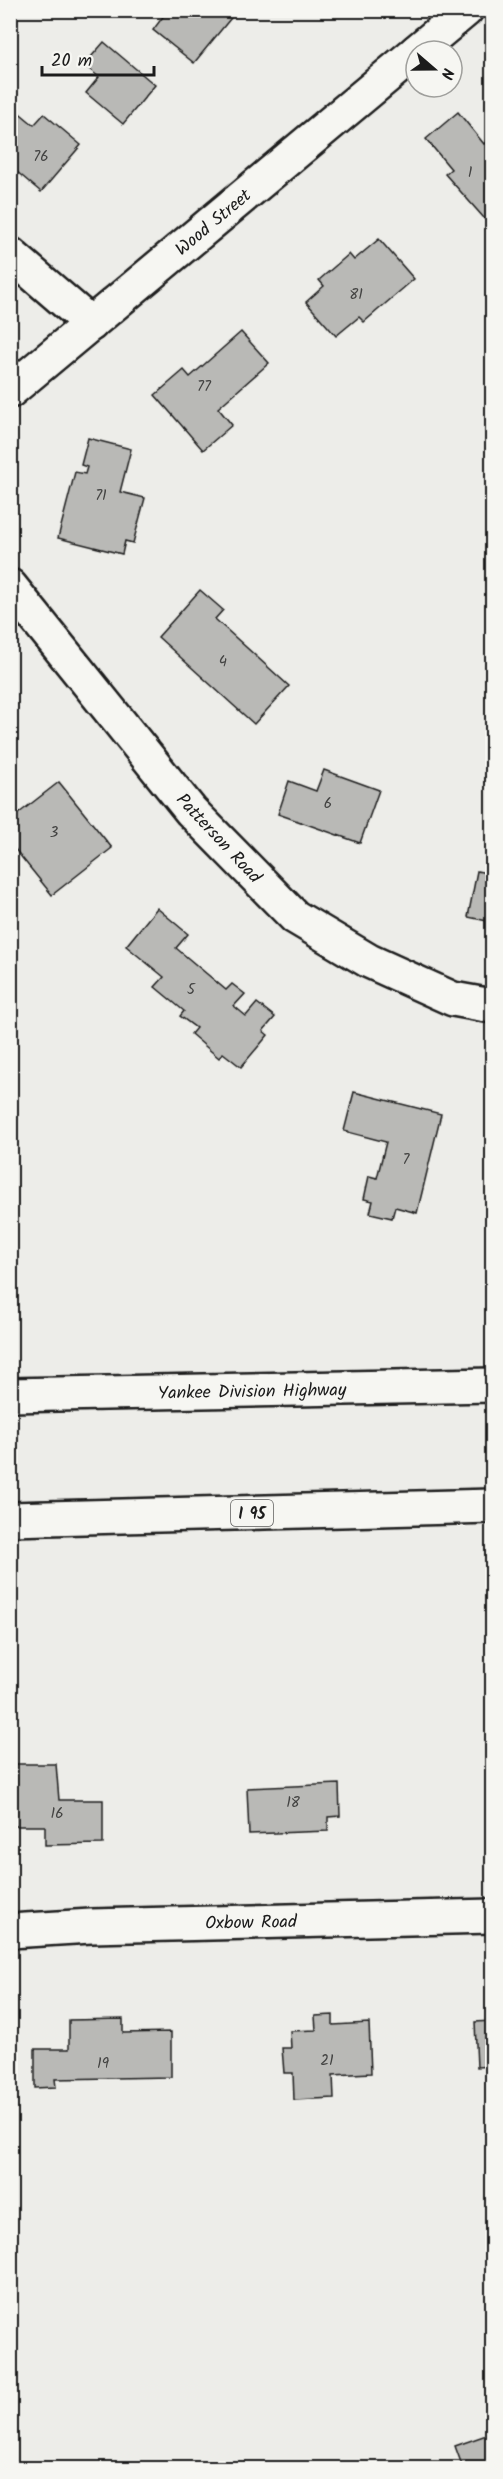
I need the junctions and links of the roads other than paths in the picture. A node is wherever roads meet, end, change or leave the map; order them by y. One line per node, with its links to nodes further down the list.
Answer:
1 (466, 10): 2 (main road, Wood Street)
2 (432, 39)
3 (404, 63): 5 (main road, Wood Street)
4 (10, 254): 5 (main road)
5 (91, 324): 6 (main road, Wood Street)
6 (10, 391)
7 (10, 586): 8 (main road, Patterson Road)
8 (492, 1006)
9 (492, 1385): 10 (main road, Yankee Division Highway)
10 (10, 1395)
11 (492, 1506): 12 (main road, I 95)
12 (10, 1519)
13 (492, 1916): 14 (main road, Oxbow Road)
14 (10, 1931)

